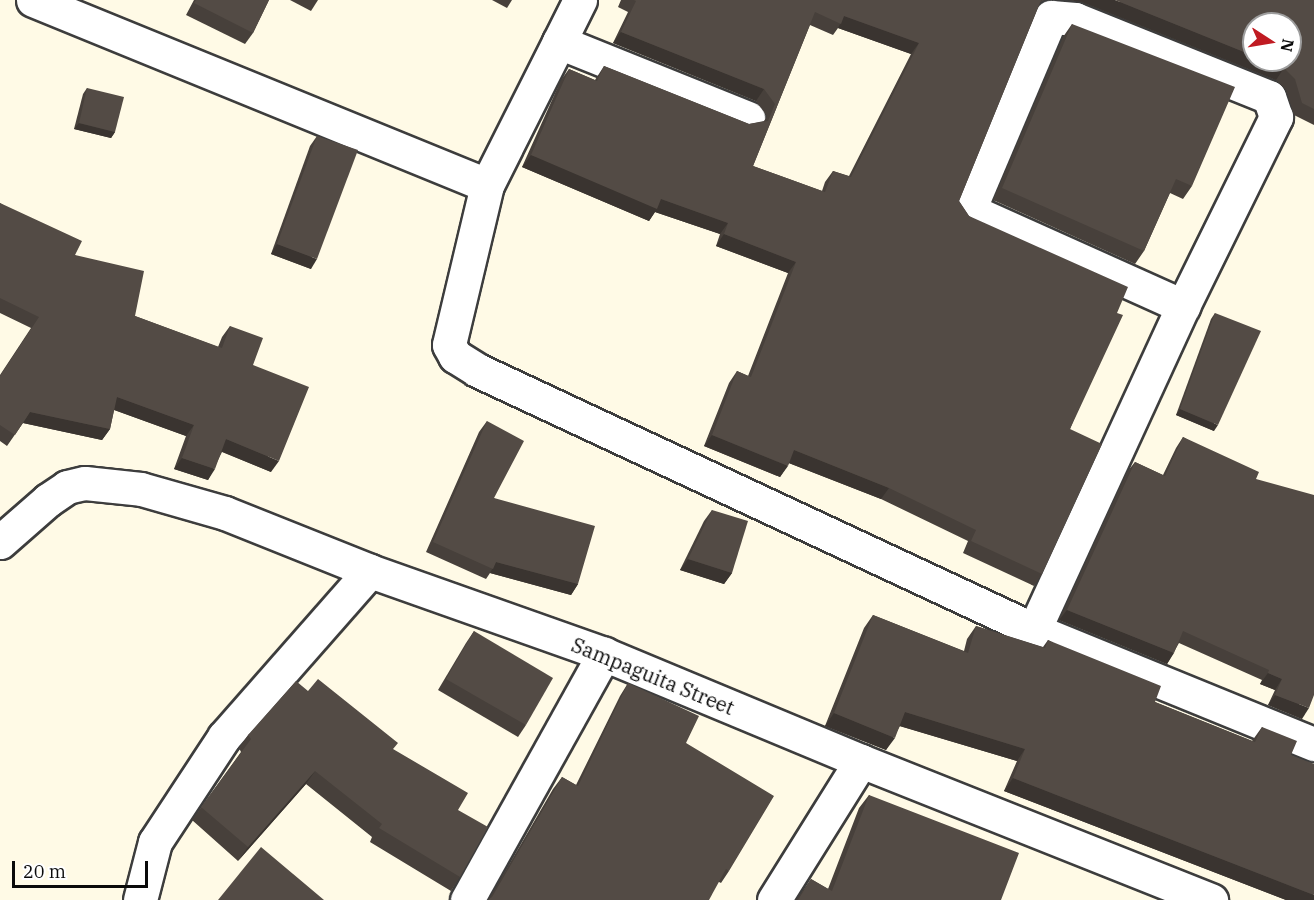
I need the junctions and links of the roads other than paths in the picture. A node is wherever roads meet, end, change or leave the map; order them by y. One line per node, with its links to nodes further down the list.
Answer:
1 (33, 0): 5 (street)
2 (580, 0): 3 (street)
3 (559, 42): 4 (street); 5 (street)
4 (748, 118)
5 (487, 185): 9 (street)
6 (1183, 306): 6 (street); 9 (street)
7 (0, 542): 8 (street, Sampaguita Street)
8 (370, 571): 10 (street, Sampaguita Street); 13 (street)
9 (1034, 630): 11 (street)
10 (604, 654): 12 (street, Sampaguita Street); 14 (street)
11 (1314, 744)
12 (861, 761): 15 (street); 16 (street, Sampaguita Street)
13 (140, 900)
14 (466, 900)
15 (774, 900)
16 (1211, 900)

